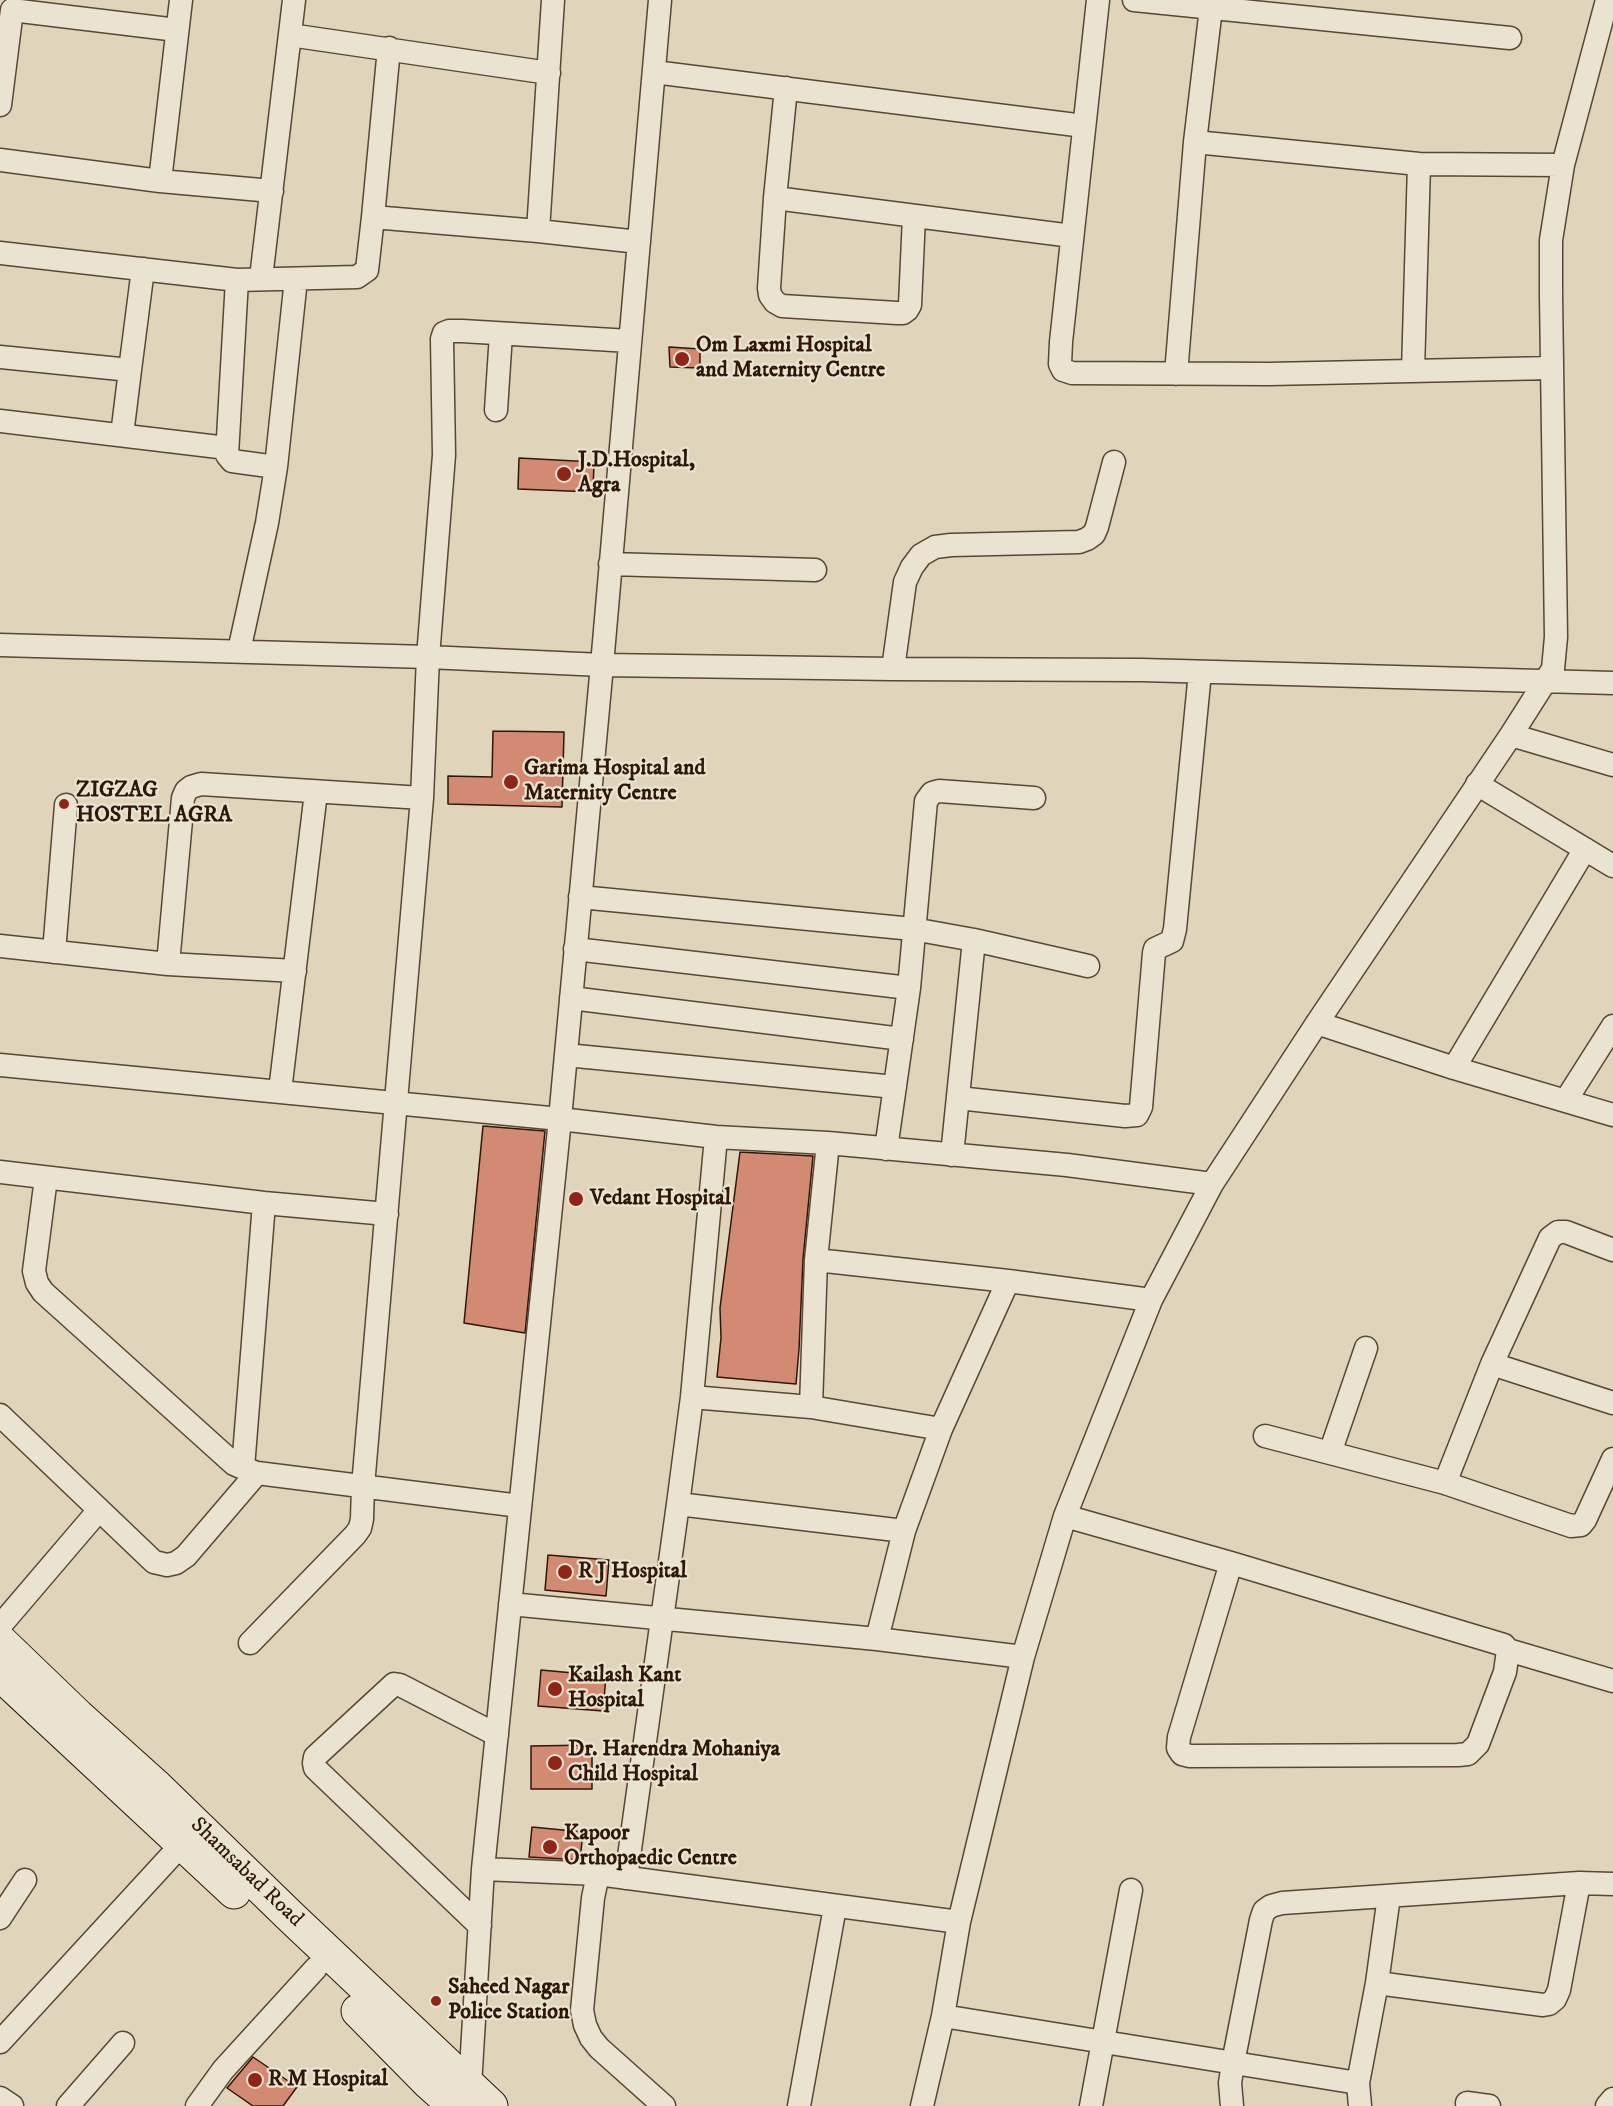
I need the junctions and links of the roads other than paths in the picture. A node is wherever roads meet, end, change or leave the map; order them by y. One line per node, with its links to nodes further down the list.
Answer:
1 (181, 0): 11 (street)
2 (294, 0): 12 (street)
3 (553, 0): 16 (street)
4 (660, 0): 15 (street)
5 (1098, 0): 19 (street)
6 (1134, 0): 8 (street)
7 (1607, 0): 23 (street)
8 (1203, 5): 10 (street); 20 (street)
9 (6, 9): 11 (street); 18 (street)
10 (1312, 9): 13 (street)
11 (177, 30): 24 (street)
12 (290, 35): 14 (street); 25 (street)
13 (1510, 39)
14 (389, 48): 16 (street); 28 (street)
15 (654, 72): 17 (street); 31 (street)
16 (549, 73): 29 (street)
17 (786, 88): 19 (street); 26 (street)
18 (0, 105)
19 (1084, 126): 30 (street)
20 (1195, 142): 22 (street); 43 (street)
21 (0, 160): 24 (street)
22 (1419, 164): 23 (street); 42 (street)
23 (1563, 165): 40 (street)
24 (160, 181): 25 (street)
25 (272, 191): 34 (street)
26 (775, 198): 27 (street); 27 (street)
27 (914, 216): 30 (street)
28 (373, 217): 29 (street); 35 (street)
29 (538, 231): 31 (street)
30 (1072, 236): 43 (street)
31 (639, 242): 38 (street)
32 (0, 253): 33 (street)
33 (143, 269): 36 (street); 41 (street)
34 (261, 278): 35 (street); 36 (street)
35 (296, 279): 49 (street)
36 (237, 280): 47 (street)
37 (501, 334): 38 (street); 44 (street); 54 (street)
38 (630, 341): 50 (street)
39 (0, 357): 41 (street)
40 (1552, 368): 42 (street); 58 (street)
41 (130, 370): 46 (street)
42 (1413, 371): 43 (street)
43 (1176, 374)
44 (496, 410)
45 (0, 421): 46 (street)
46 (122, 435): 47 (street)
47 (227, 448): 49 (street)
48 (1114, 462): 56 (street)
49 (276, 467): 53 (street)
50 (610, 564): 51 (street); 55 (street)
51 (815, 570)
52 (0, 645): 53 (street)
53 (239, 651): 54 (street)
54 (429, 657): 55 (street); 64 (street)
55 (602, 665): 56 (street); 69 (street)
56 (893, 669): 57 (street)
57 (1200, 672): 58 (street); 88 (street)
58 (1546, 681): 59 (street); 60 (street)
59 (1613, 683)
60 (1511, 735): 61 (street); 62 (street)
61 (1613, 765)
62 (1477, 784): 67 (street); 80 (street)
63 (316, 792): 64 (street); 75 (street); 77 (street)
64 (422, 798): 90 (street)
65 (1034, 798): 70 (street)
66 (66, 805): 74 (street)
67 (1584, 849): 68 (street); 85 (street)
68 (1613, 866)
69 (580, 897): 70 (street); 73 (street)
70 (913, 929): 71 (street); 78 (street)
71 (974, 940): 76 (street); 88 (street)
72 (0, 946): 74 (street)
73 (575, 949): 78 (street); 79 (street)
74 (54, 952): 75 (street)
75 (168, 964): 77 (street)
76 (1088, 966)
77 (295, 971): 87 (street)
78 (909, 988): 82 (street)
79 (571, 998): 82 (street); 83 (street)
80 (1317, 1023): 85 (street); 99 (street)
81 (1613, 1026): 89 (street)
82 (902, 1039): 86 (street)
83 (566, 1055): 86 (street); 92 (street)
84 (0, 1065): 87 (street)
85 (1454, 1068): 89 (street)
86 (895, 1087): 95 (street)
87 (280, 1091): 90 (street)
88 (958, 1098): 96 (street)
89 (1566, 1100): 91 (street)
90 (397, 1103): 92 (street); 101 (street)
91 (1613, 1115)
92 (560, 1119): 93 (street); 120 (street)
93 (716, 1137): 94 (street); 108 (street)
94 (828, 1143): 95 (street); 103 (street)
95 (886, 1149): 96 (street)
96 (952, 1155): 99 (street)
97 (0, 1172): 98 (street)
98 (46, 1178): 100 (street); 116 (street)
99 (1212, 1184): 105 (street)
100 (264, 1203): 101 (street); 116 (street)
101 (387, 1214): 118 (street)
102 (1613, 1250): 107 (street)
103 (816, 1260): 104 (street); 110 (street)
104 (1008, 1281): 105 (street); 112 (street)
105 (1151, 1300): 122 (street)
106 (1366, 1348): 114 (street)
107 (1492, 1364): 109 (street); 117 (street)
108 (692, 1397): 110 (street); 119 (street)
109 (1613, 1403)
110 (811, 1407): 112 (street)
111 (0, 1415): 121 (street)
112 (941, 1429): 123 (street)
113 (1265, 1436): 114 (street)
114 (1330, 1453): 117 (street)
115 (1613, 1459): 117 (street)
116 (250, 1471): 118 (street); 121 (street)
117 (1445, 1483)
118 (363, 1486): 120 (street); 130 (street)
119 (678, 1504): 123 (street); 126 (street)
120 (520, 1506): 125 (street)
121 (99, 1510): 127 (street)
122 (1065, 1516): 124 (street); 132 (street)
123 (904, 1532): 128 (street)
124 (1230, 1563): 131 (street); 131 (street)
125 (510, 1604): 126 (street); 135 (street)
126 (661, 1618): 128 (street); 139 (street)
127 (0, 1626)
128 (877, 1640): 132 (street)
129 (0, 1641): 158 (main road, Shamsabad Road)
130 (250, 1643)
131 (1508, 1650): 134 (street)
132 (1023, 1657): 147 (street)
133 (0, 1674): 136 (main road, Shamsabad Road)
134 (1613, 1681)
135 (497, 1735): 137 (street); 148 (street)
136 (182, 1844): 149 (main road, Shamsabad Road); 152 (street)
137 (483, 1869): 138 (street); 148 (street)
138 (598, 1874): 139 (street); 162 (street)
139 (626, 1878): 145 (street)
140 (26, 1880): 146 (street)
141 (1579, 1883): 142 (street); 144 (street); 150 (street)
142 (1613, 1884)
143 (1131, 1890): 153 (street)
144 (1389, 1896): 150 (street); 155 (street)
145 (835, 1907): 147 (street); 163 (street)
146 (0, 1918)
147 (959, 1922): 151 (street)
148 (480, 1926): 158 (street)
149 (316, 1968): 158 (main road, Shamsabad Road); 161 (street)
150 (1377, 1983): 156 (street)
151 (943, 2016): 153 (street); 164 (street)
152 (0, 2042)
153 (1102, 2042): 155 (street); 165 (street)
154 (123, 2043): 160 (street)
155 (1233, 2063): 156 (street); 166 (street)
156 (1358, 2083): 167 (street)
157 (0, 2098): 159 (street)
158 (468, 2101)
159 (12, 2106)
160 (68, 2106)
161 (197, 2106)
162 (664, 2106)
163 (799, 2106)
164 (922, 2106)
165 (1091, 2106)
166 (1232, 2106)
167 (1360, 2106)

